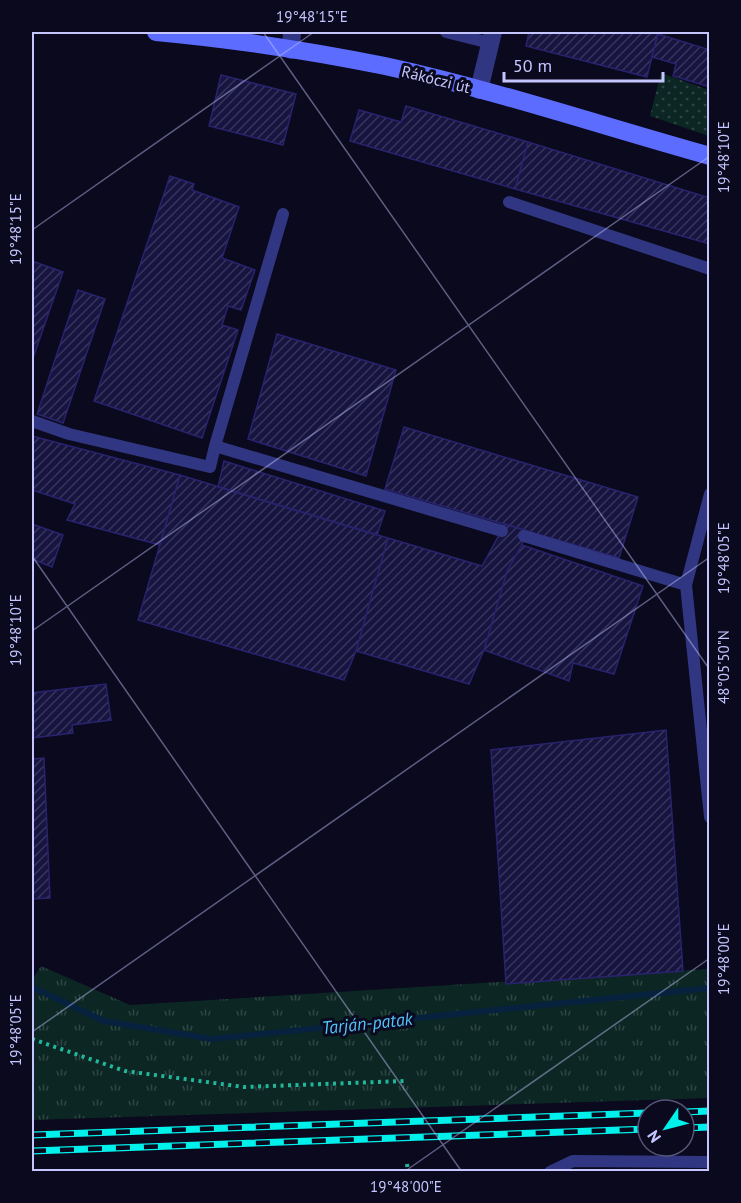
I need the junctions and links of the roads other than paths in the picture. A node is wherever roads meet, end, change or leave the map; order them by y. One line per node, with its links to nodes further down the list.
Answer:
1 (156, 32): 5 (main road, Rákóczi út)
2 (292, 32): 5 (street)
3 (446, 32): 4 (lane)
4 (491, 37): 6 (street)
5 (291, 50): 6 (main road, Rákóczi út)
6 (479, 90): 7 (main road, Rákóczi út)
7 (710, 156)
8 (509, 202): 10 (lane)
9 (283, 214): 12 (lane)
10 (710, 269)
11 (32, 421): 12 (lane)
12 (215, 446): 14 (lane)
13 (710, 495): 16 (lane)
14 (502, 531)
15 (524, 536): 16 (lane)
16 (686, 585): 17 (lane)
17 (705, 718): 18 (lane)
18 (710, 817)
19 (708, 1162): 20 (lane)
20 (550, 1172)

